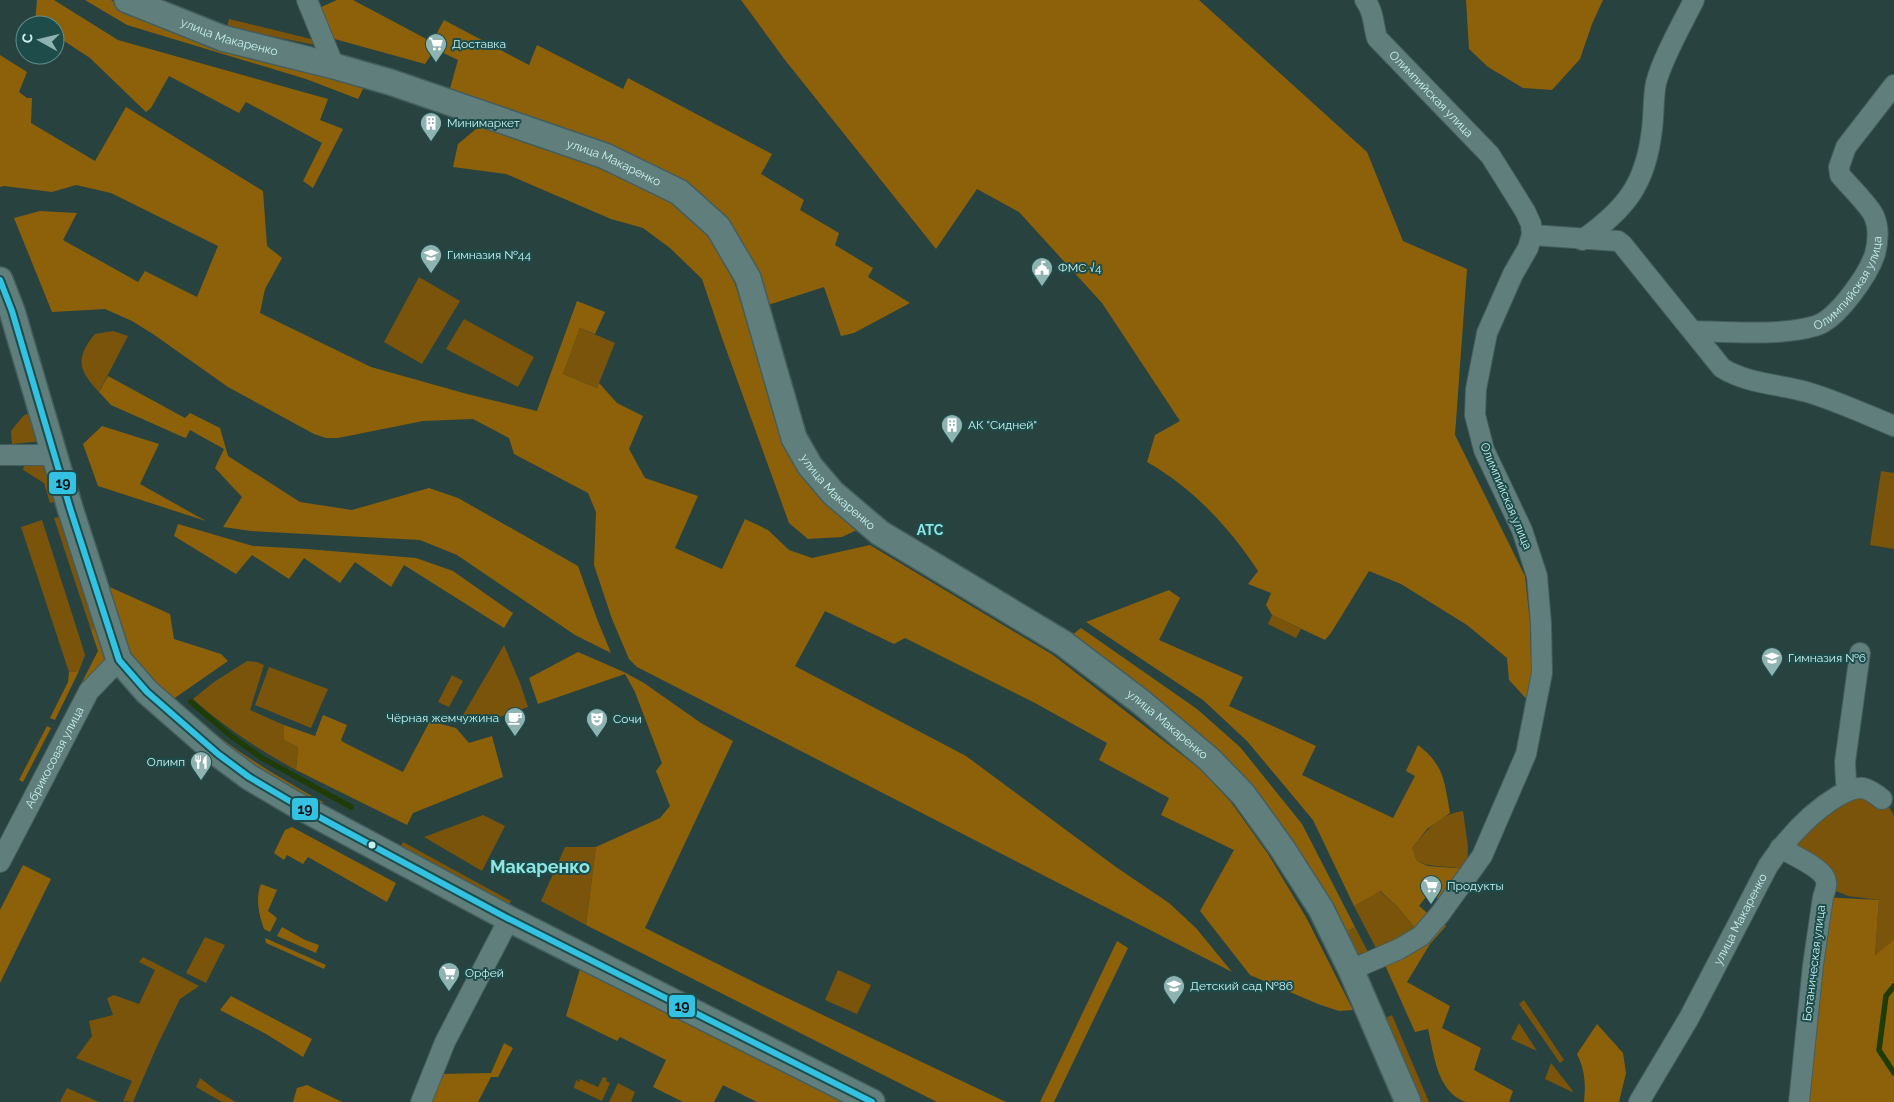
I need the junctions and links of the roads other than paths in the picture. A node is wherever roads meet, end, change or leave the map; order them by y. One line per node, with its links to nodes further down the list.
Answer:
1 (127, 0): 5 (street, улица Макаренко)
2 (307, 0): 5 (street)
3 (1365, 0): 7 (street, Олимпийская улица)
4 (1694, 0): 8 (street)
5 (334, 66): 21 (street, улица Макаренко)
6 (1894, 85): 10 (street, Олимпийская улица)
7 (1532, 235): 8 (street); 21 (street, Олимпийская улица)
8 (1582, 240): 10 (street)
9 (0, 280): 13 (street)
10 (1693, 331): 11 (street)
11 (1894, 426)
12 (0, 454): 13 (street)
13 (55, 455): 15 (street)
14 (1860, 653): 16 (street)
15 (119, 660): 19 (street, Абрикосовая улица); 20 (street)
16 (1848, 790): 17 (street); 18 (street, улица Макаренко)
17 (1882, 799)
18 (1780, 848): 25 (street, улица Макаренко); 26 (street, Ботаническая улица)
19 (0, 862)
20 (509, 919): 22 (street); 23 (street)
21 (1351, 970): 24 (street, улица Макаренко)
22 (421, 1102)
23 (872, 1102)
24 (1408, 1102)
25 (1638, 1102)
26 (1799, 1102)

